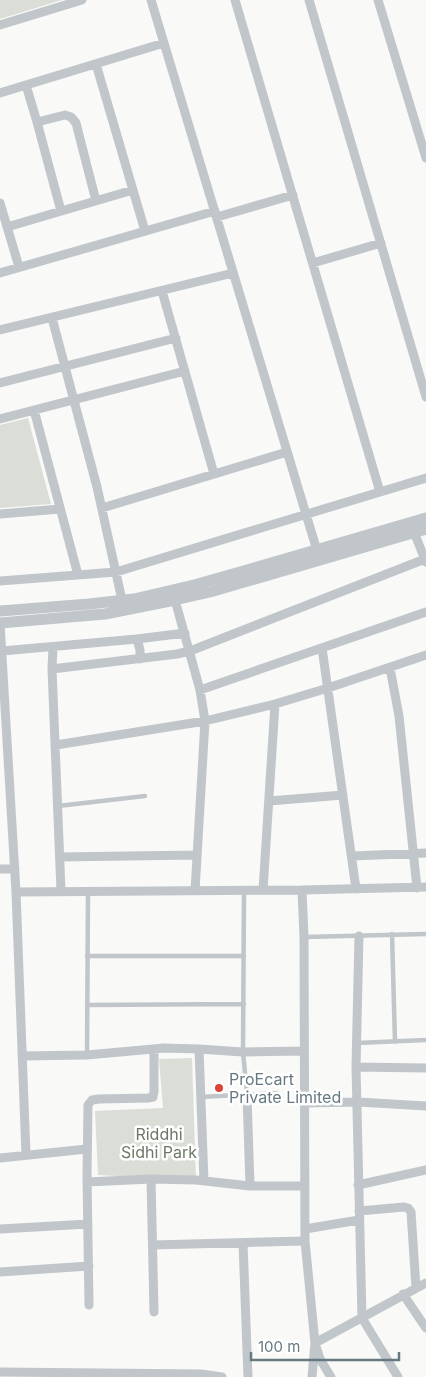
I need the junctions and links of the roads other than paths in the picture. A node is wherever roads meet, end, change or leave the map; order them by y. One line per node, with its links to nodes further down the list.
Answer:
1 (82, 0): 6 (street)
2 (151, 0): 7 (street)
3 (235, 0): 14 (street)
4 (309, 0): 21 (street)
5 (378, 0): 12 (street)
6 (0, 25)
7 (164, 43): 8 (street); 18 (street)
8 (96, 64): 9 (street); 13 (street)
9 (26, 85): 10 (street); 11 (street)
10 (0, 93)
11 (37, 122): 15 (street); 17 (street)
12 (426, 158)
13 (133, 190): 15 (street); 20 (street)
14 (293, 195): 18 (street); 22 (street)
15 (96, 201): 17 (street)
16 (0, 203): 19 (street)
17 (62, 211): 19 (street)
18 (216, 214): 20 (street); 25 (street)
19 (7, 227): 23 (street)
20 (145, 231): 23 (street)
21 (381, 243): 22 (street); 33 (street)
22 (312, 263): 40 (street)
23 (19, 267): 24 (street)
24 (0, 273)
25 (234, 273): 26 (street); 37 (street)
26 (162, 291): 27 (street); 29 (street)
27 (52, 318): 28 (street); 30 (street)
28 (0, 330)
29 (176, 338): 30 (street); 31 (street)
30 (65, 366): 32 (street); 34 (street)
31 (185, 371): 34 (street); 38 (street)
32 (0, 383)
33 (426, 397)
34 (74, 400): 35 (street); 41 (street)
35 (34, 410): 36 (street); 42 (street)
36 (0, 419)
37 (287, 452): 38 (street); 44 (street)
38 (214, 474): 41 (street)
39 (426, 478): 40 (street)
40 (380, 492): 44 (street)
41 (102, 508): 50 (street)
42 (60, 509): 43 (street); 51 (street)
43 (0, 514)
44 (306, 514): 48 (street); 50 (street)
45 (426, 518): 48 (street)
46 (426, 529): 47 (street)
47 (414, 532): 48 (street); 49 (street)
48 (318, 554): 53 (street); 54 (street)
49 (426, 560): 62 (street)
50 (116, 572): 51 (street); 53 (street)
51 (78, 575): 52 (street)
52 (0, 581)
53 (122, 600): 55 (street)
54 (175, 600): 57 (street); 58 (street)
55 (0, 611)
56 (426, 612): 61 (street)
57 (0, 623): 63 (street)
58 (185, 633): 59 (street); 62 (street)
59 (137, 639): 60 (street); 65 (street)
60 (53, 647): 63 (street); 67 (street)
61 (322, 648): 68 (street); 69 (street)
62 (190, 651): 65 (street); 69 (street)
63 (2, 652): 83 (street)
64 (426, 655): 66 (street)
65 (140, 659): 67 (street)
66 (390, 668): 68 (street); 77 (street)
67 (52, 670): 72 (street)
68 (328, 688): 70 (street); 73 (street)
69 (200, 690): 71 (street)
70 (275, 704): 71 (street); 75 (street)
71 (205, 721): 72 (street); 79 (street)
72 (56, 744): 76 (street)
73 (343, 795): 75 (street); 80 (street)
74 (145, 796): 76 (lane)
75 (268, 801): 87 (street)
76 (58, 806): 81 (street)
77 (414, 853): 78 (street); 80 (street); 84 (street)
78 (426, 853)
79 (196, 855): 81 (street); 91 (street)
80 (352, 856): 85 (street)
81 (60, 858): 89 (street)
82 (0, 869): 83 (street)
83 (14, 869): 92 (street)
84 (422, 888): 85 (street)
85 (356, 889): 88 (street)
86 (244, 890): 87 (street); 91 (street); 98 (lane)
87 (263, 890): 88 (street)
88 (302, 890): 96 (street)
89 (61, 891): 90 (street); 92 (street)
90 (88, 891): 91 (street); 97 (lane)
91 (194, 891)
92 (16, 892): 109 (street)
93 (392, 934): 94 (lane); 95 (lane); 102 (lane)
94 (426, 934)
95 (359, 936): 96 (lane); 103 (street)
96 (304, 937): 106 (street)
97 (87, 956): 98 (lane); 100 (lane)
98 (244, 956): 99 (lane)
99 (244, 1004): 100 (lane); 107 (lane)
100 (87, 1005): 108 (lane)
101 (426, 1040): 102 (lane)
102 (395, 1042): 103 (lane)
103 (357, 1043): 110 (street)
104 (154, 1049): 105 (street); 108 (street); 118 (street)
105 (199, 1049): 107 (street); 114 (street)
106 (304, 1051): 107 (street); 116 (street)
107 (244, 1052): 113 (lane)
108 (86, 1055): 109 (street)
109 (22, 1056): 119 (street)
110 (356, 1067): 111 (street); 115 (street)
111 (426, 1068)
112 (277, 1093): 113 (lane)
113 (247, 1095): 114 (lane); 126 (street)
114 (202, 1097): 123 (street)
115 (358, 1102): 116 (street); 117 (street); 125 (street)
116 (305, 1103): 127 (street)
117 (426, 1106)
118 (87, 1149): 119 (street); 124 (street)
119 (26, 1155): 120 (street)
120 (0, 1158)
121 (426, 1170): 125 (street)
122 (151, 1180): 123 (street); 124 (street); 134 (street)
123 (204, 1181): 126 (street)
124 (87, 1182): 129 (street)
125 (358, 1185): 128 (street)
126 (250, 1186): 127 (street)
127 (304, 1186): 131 (street)
128 (359, 1215): 131 (street); 138 (street); 142 (street)
129 (88, 1224): 130 (street); 135 (street)
130 (0, 1229)
131 (305, 1229): 132 (street)
132 (305, 1241): 133 (street); 144 (street)
133 (244, 1243): 134 (street); 148 (street)
134 (153, 1245): 141 (street)
135 (89, 1266): 136 (street); 140 (street)
136 (0, 1272)
137 (426, 1283): 138 (street)
138 (416, 1288): 139 (street)
139 (404, 1294): 142 (street); 143 (street)
140 (89, 1304)
141 (154, 1312)
142 (362, 1318): 144 (street); 151 (street)
143 (426, 1327)
144 (315, 1343): 149 (street); 150 (street)
145 (0, 1372): 146 (street)
146 (30, 1374): 147 (street)
147 (222, 1377)
148 (248, 1377)
149 (312, 1377)
150 (331, 1377)
151 (398, 1377)

